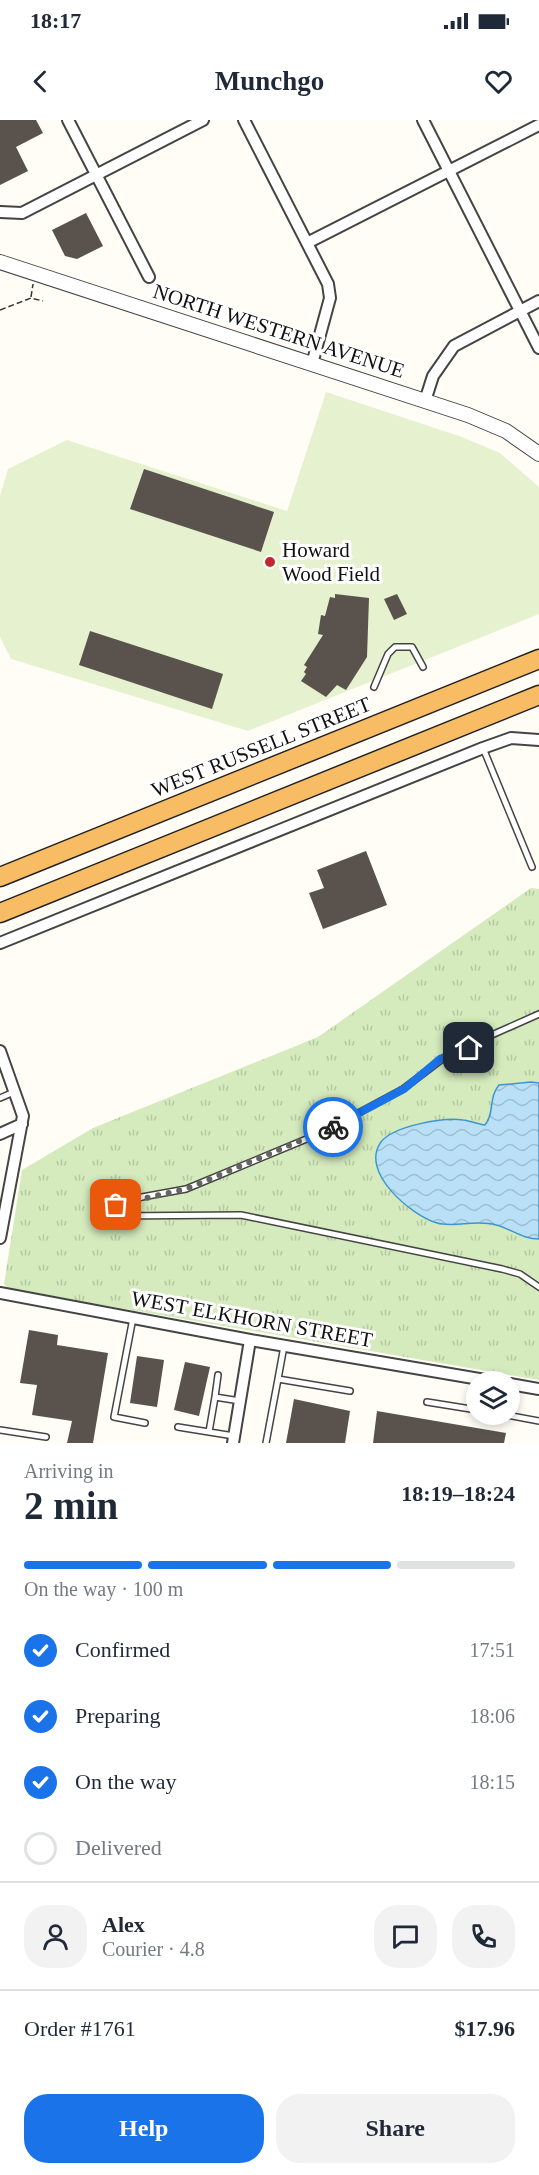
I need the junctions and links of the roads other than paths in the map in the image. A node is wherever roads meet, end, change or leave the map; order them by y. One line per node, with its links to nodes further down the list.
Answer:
1 (69, 120): 7 (street)
2 (203, 120): 7 (street)
3 (244, 120): 9 (street)
4 (423, 120): 6 (street)
5 (539, 124): 6 (street)
6 (449, 171): 9 (street); 13 (street)
7 (96, 176): 8 (street); 11 (street)
8 (0, 212)
9 (307, 243): 15 (street)
10 (0, 262): 15 (street, NORTH WESTERN AVENUE)
11 (149, 277)
12 (539, 301): 13 (street)
13 (520, 310): 14 (street); 16 (street)
14 (539, 348)
15 (312, 364): 16 (street, NORTH WESTERN AVENUE)
16 (425, 400): 17 (street, NORTH WESTERN AVENUE)
17 (539, 454)
18 (539, 658): 27 (highway, WEST RUSSELL STREET)
19 (423, 667): 20 (lane)
20 (374, 687)
21 (539, 688): 23 (highway)
22 (539, 696): 23 (highway)
23 (491, 715): 28 (highway)
24 (539, 740): 25 (street)
25 (483, 748): 26 (lane); 29 (street)
26 (532, 867)
27 (0, 877)
28 (0, 913)
29 (0, 943)
30 (539, 1014): 38 (lane)
31 (0, 1051): 32 (street)
32 (3, 1066): 33 (street)
33 (15, 1091): 34 (lane); 35 (street)
34 (0, 1098)
35 (21, 1124): 36 (street); 37 (street)
36 (0, 1134)
37 (0, 1238)
38 (539, 1287)
39 (0, 1293): 40 (street, WEST ELKHORN STREET)
40 (133, 1318): 41 (street, WEST ELKHORN STREET); 55 (lane)
41 (250, 1340): 42 (street, WEST ELKHORN STREET); 50 (street)
42 (284, 1346): 44 (street, WEST ELKHORN STREET); 45 (lane)
43 (218, 1375): 49 (lane)
44 (466, 1377)
45 (278, 1379): 48 (lane); 61 (lane)
46 (520, 1386): 47 (street)
47 (539, 1389)
48 (350, 1391)
49 (215, 1397): 50 (lane); 58 (lane)
50 (240, 1401): 60 (street)
51 (427, 1402): 52 (lane)
52 (466, 1408)
53 (520, 1418): 54 (lane)
54 (539, 1421)
55 (145, 1423)
56 (178, 1427): 58 (lane)
57 (0, 1430): 59 (lane)
58 (209, 1432): 60 (lane)
59 (46, 1437)
60 (233, 1439)
61 (266, 1443)

